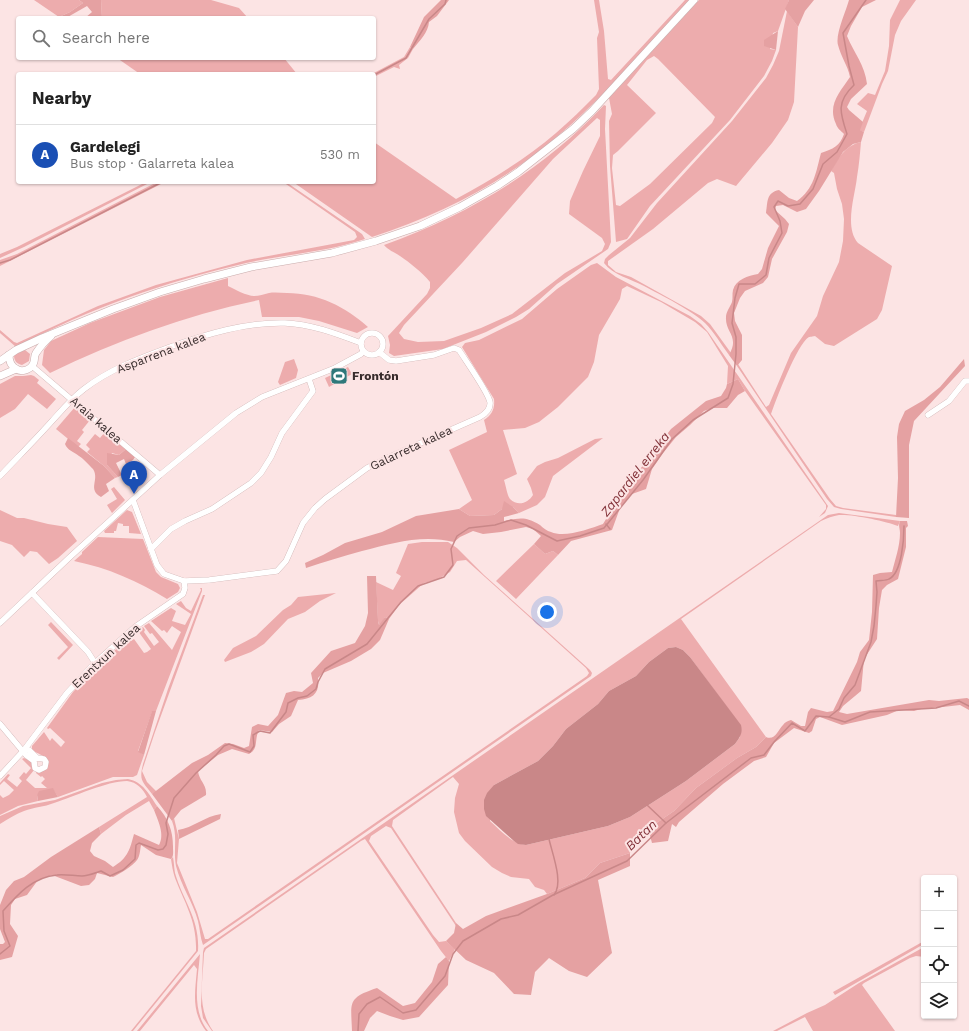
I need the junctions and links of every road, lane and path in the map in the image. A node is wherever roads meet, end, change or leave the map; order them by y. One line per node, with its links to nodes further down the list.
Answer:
1 (694, 0): 2 (main road)
2 (52, 334): 4 (main road); 7 (main road)
3 (361, 343): 5 (street); 6 (street); 15 (street, Asparrena kalea)
4 (26, 345): 7 (main road); 8 (main road)
5 (363, 351): 6 (street); 13 (street)
6 (379, 352): 21 (street, Galarreta kalea)
7 (35, 355): 10 (main road)
8 (9, 356): 9 (main road); 11 (main road)
9 (0, 361)
10 (32, 366): 11 (main road); 15 (street, Araia kalea)
11 (16, 369): 12 (main road)
12 (0, 376)
13 (309, 379): 17 (street); 20 (street)
14 (969, 381): 16 (street)
15 (72, 399): 17 (street, Araia kalea); 18 (street, Asparrena kalea)
16 (928, 415)
17 (160, 475): 19 (street)
18 (0, 476)
19 (133, 500): 20 (street, Galarreta kalea); 22 (street)
20 (151, 549): 21 (street, Galarreta kalea)
21 (184, 581): 24 (street, Erentxun kalea)
22 (32, 593): 23 (street); 24 (street)
23 (0, 623)
24 (95, 663): 26 (street, Erentxun kalea)
25 (0, 724): 26 (street)
26 (24, 750): 27 (street, Erentxun kalea)
27 (0, 776)

